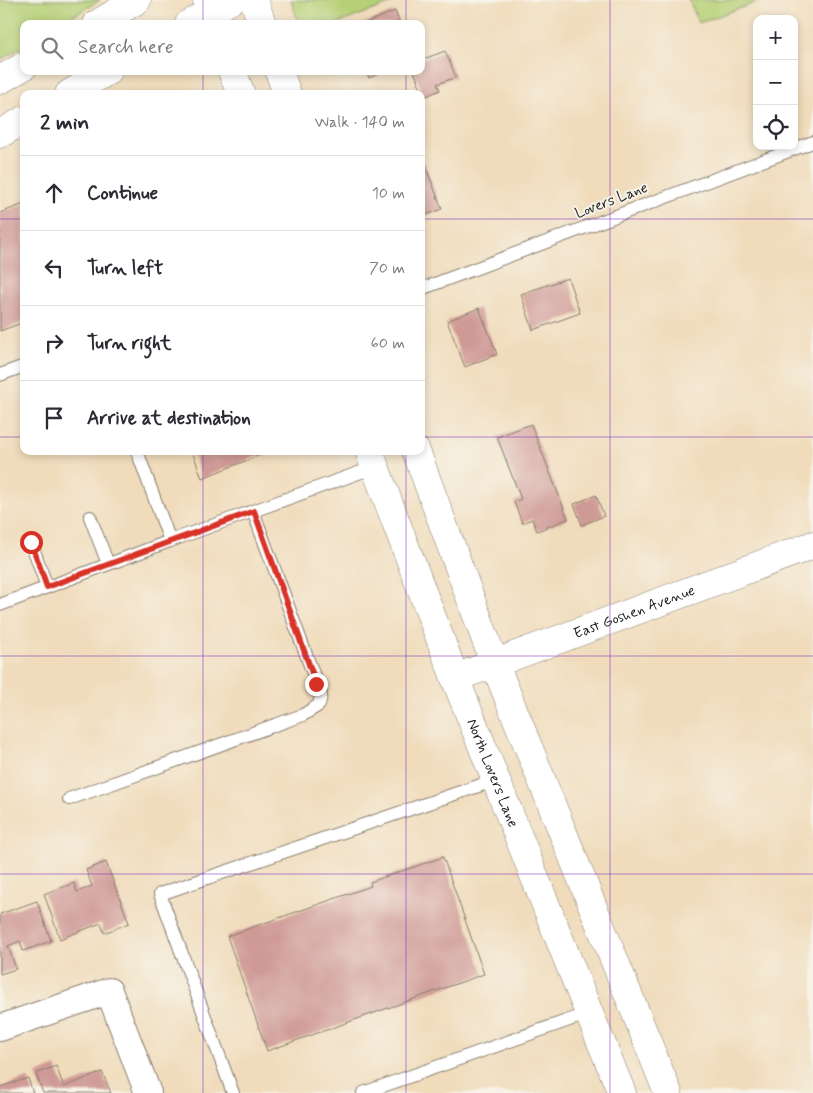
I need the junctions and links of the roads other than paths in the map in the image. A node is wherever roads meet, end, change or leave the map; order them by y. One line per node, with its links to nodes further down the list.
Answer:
1 (137, 0): 3 (main road)
2 (254, 0): 4 (main road)
3 (104, 20)
4 (261, 20)
5 (20, 68): 9 (main road)
6 (101, 75): 10 (main road)
7 (234, 75): 11 (main road)
8 (280, 75): 12 (main road)
9 (0, 80)
10 (77, 90)
11 (239, 90)
12 (286, 90)
13 (20, 122): 14 (main road)
14 (0, 134)
15 (813, 142): 16 (lane, Lovers Lane)
16 (425, 288)
17 (20, 368): 18 (lane)
18 (0, 375)
19 (138, 455): 24 (lane)
20 (417, 455): 30 (main road)
21 (372, 459): 22 (lane); 31 (main road, North Lovers Lane)
22 (254, 511): 24 (lane); 33 (lane)
23 (90, 517): 27 (lane)
24 (170, 541): 27 (lane)
25 (31, 542): 28 (lane)
26 (813, 545): 30 (main road, East Goshen Avenue)
27 (108, 564): 28 (lane)
28 (47, 587): 29 (lane)
29 (0, 605)
30 (494, 662): 31 (main road, East Goshen Avenue); 40 (main road)
31 (455, 678): 32 (main road, North Lovers Lane)
32 (496, 780): 34 (main road, North Lovers Lane); 37 (lane)
33 (69, 799)
34 (589, 1013): 38 (lane); 39 (main road, North Lovers Lane)
35 (0, 1028): 36 (street)
36 (148, 1093)
37 (233, 1093)
38 (363, 1093)
39 (622, 1093)
40 (668, 1093)

